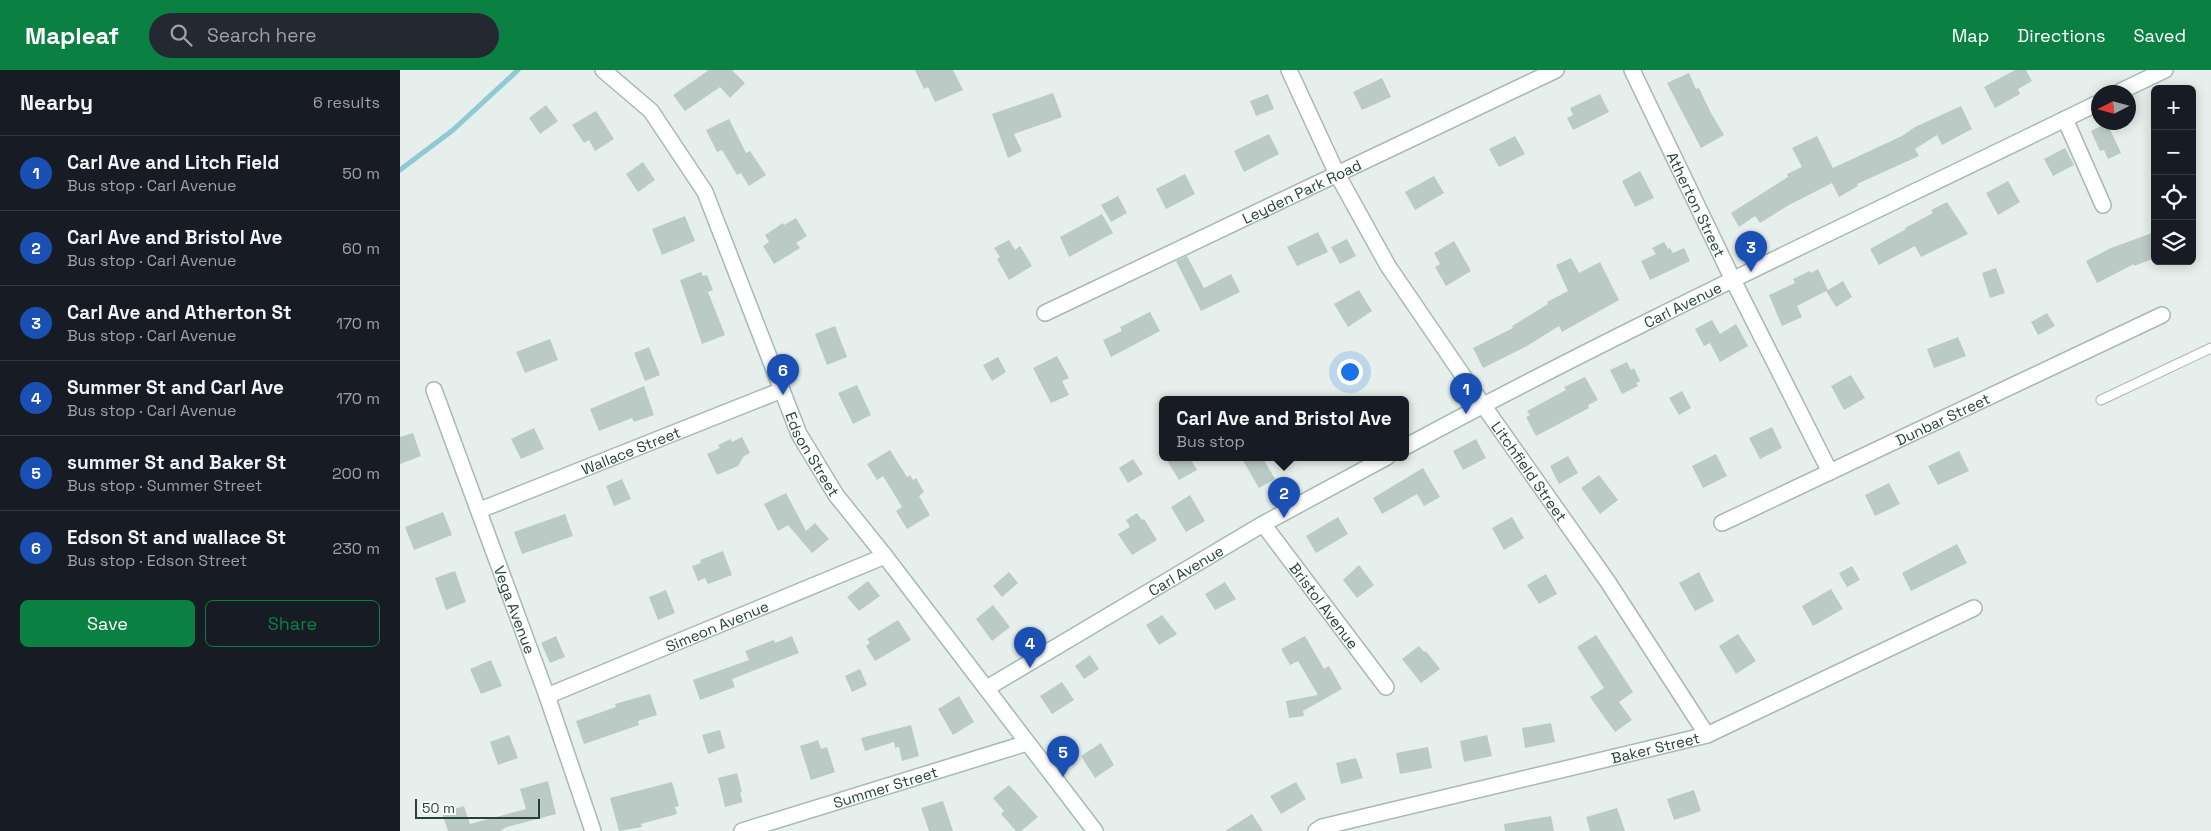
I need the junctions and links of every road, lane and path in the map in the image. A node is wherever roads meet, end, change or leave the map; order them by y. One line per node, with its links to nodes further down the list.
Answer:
1 (603, 70): 16 (street, Edson Street)
2 (1289, 70): 9 (street, Litchfield Street)
3 (1556, 70): 9 (street, Leyden Park Road)
4 (1632, 70): 11 (street, Atherton Street)
5 (2165, 70): 6 (street)
6 (2134, 85)
7 (2091, 106): 8 (street, Carl Avenue)
8 (2065, 119): 10 (street); 11 (street, Carl Avenue)
9 (1337, 174): 12 (street, Leyden Park Road); 18 (street, Litchfield Street)
10 (2103, 205)
11 (1733, 280): 18 (street, Carl Avenue); 21 (street, Atherton Street)
12 (1046, 313)
13 (2162, 315): 21 (street, Dunbar Street)
14 (2211, 348): 17 (lane)
15 (434, 390): 22 (street, Vega Avenue)
16 (782, 390): 22 (street, Wallace Street); 25 (street, Edson Street)
17 (2101, 400)
18 (1483, 405): 19 (street, Carl Avenue); 30 (street, Litchfield Street)
19 (1409, 445)
20 (1380, 461): 24 (street, Carl Avenue)
21 (1830, 472): 23 (street, Dunbar Street)
22 (480, 510): 29 (street, Vega Avenue)
23 (1722, 523)
24 (1263, 524): 27 (street, Bristol Avenue); 28 (street, Carl Avenue)
25 (886, 556): 28 (street, Edson Street); 29 (street, Simeon Avenue)
26 (1974, 608): 30 (street, Baker Street)
27 (1386, 687)
28 (987, 688): 31 (street)
29 (547, 696): 32 (street, Vega Avenue)
30 (1707, 735): 35 (street, Baker Street)
31 (1027, 743): 33 (street, Summer Street); 34 (street)
32 (593, 831)
33 (742, 831)
34 (1095, 831)
35 (1316, 831)

